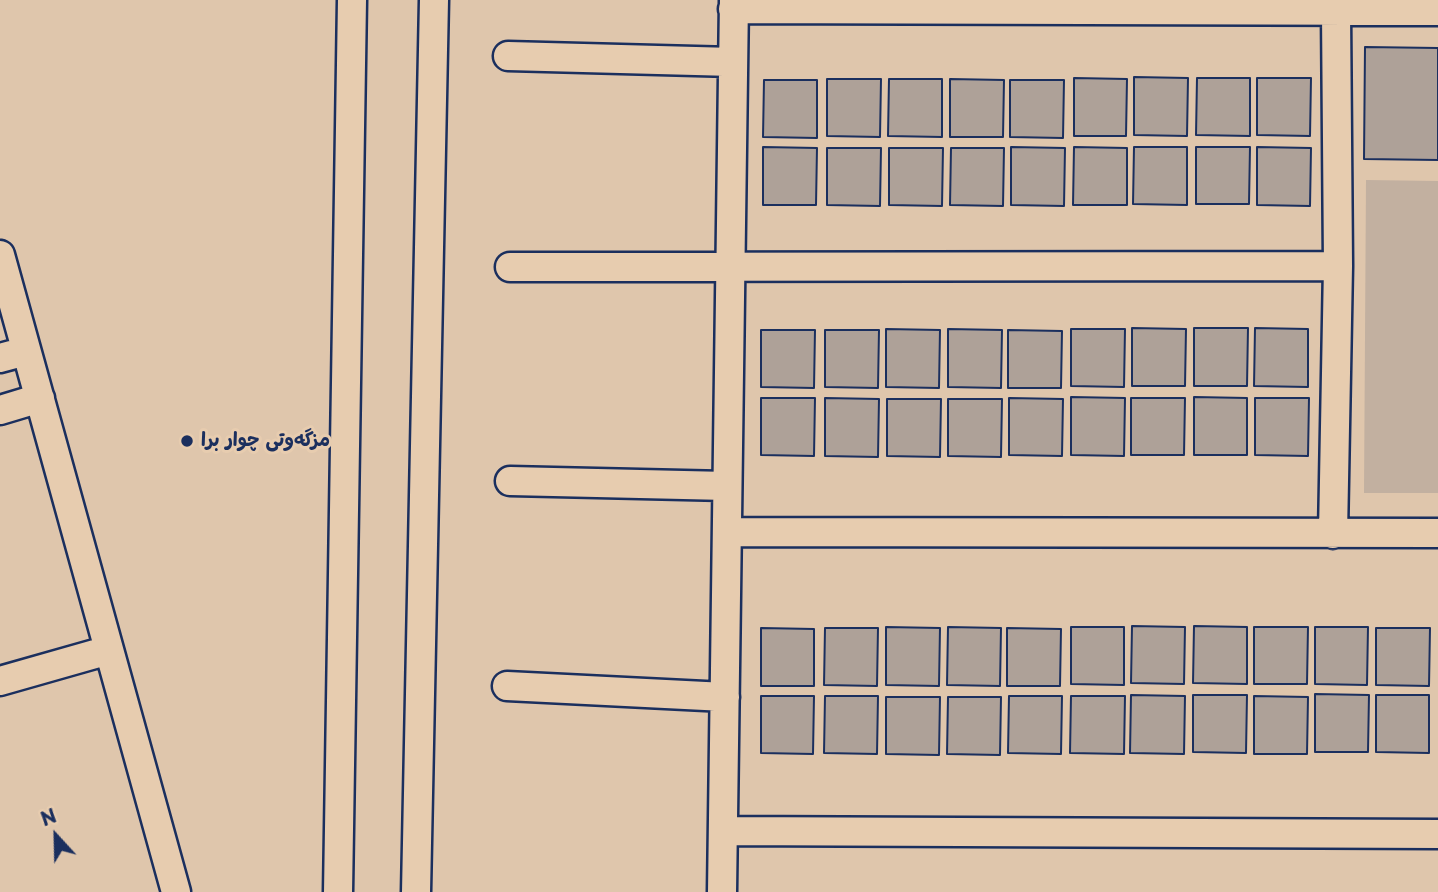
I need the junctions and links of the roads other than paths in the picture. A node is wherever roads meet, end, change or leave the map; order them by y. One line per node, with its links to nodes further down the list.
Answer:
1 (352, 0): 27 (street)
2 (434, 0): 28 (street)
3 (734, 5): 4 (street); 7 (street)
4 (1336, 12): 5 (street); 9 (street)
5 (1438, 12)
6 (508, 56): 7 (street)
7 (733, 62): 11 (street)
8 (0, 255): 12 (street)
9 (1338, 266): 11 (street); 19 (street)
10 (510, 267): 11 (street)
11 (730, 268): 16 (street)
12 (13, 354): 13 (street)
13 (40, 398): 14 (street); 20 (street)
14 (0, 410)
15 (510, 481): 16 (street)
16 (727, 486): 17 (street)
17 (727, 532): 19 (street); 23 (street)
18 (1438, 533): 19 (street)
19 (1334, 534)
20 (109, 650): 21 (street); 26 (street)
21 (0, 681)
22 (507, 686): 23 (street)
23 (725, 697): 24 (street)
24 (723, 831): 25 (street); 29 (street)
25 (1438, 834)
26 (176, 892)
27 (338, 892)
28 (416, 892)
29 (722, 892)

